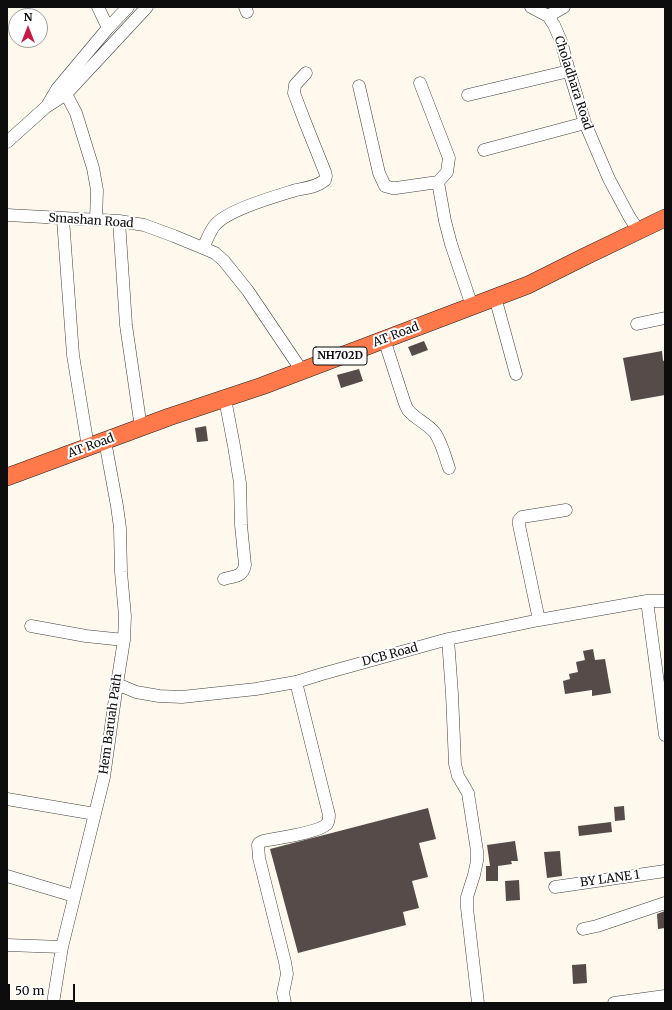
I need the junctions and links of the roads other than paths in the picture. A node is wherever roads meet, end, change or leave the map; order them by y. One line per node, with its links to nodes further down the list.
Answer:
1 (98, 7): 6 (street)
2 (128, 7): 6 (street)
3 (147, 7): 11 (street)
4 (564, 7): 5 (street)
5 (539, 10): 7 (street, Choladhara Road)
6 (108, 28): 13 (street)
7 (569, 71): 12 (street); 14 (street, Choladhara Road)
8 (306, 73): 24 (street)
9 (420, 83): 17 (street)
10 (359, 86): 17 (street)
11 (66, 94): 13 (street); 21 (street)
12 (468, 95)
13 (46, 107): 15 (street)
14 (585, 123): 16 (street); 23 (street, Choladhara Road)
15 (7, 142)
16 (484, 150)
17 (438, 182): 26 (street)
18 (7, 215): 20 (street, Smashan Road)
19 (665, 218): 23 (highway, AT Road / NH702D)
20 (63, 219): 21 (street, Smashan Road); 35 (street)
21 (96, 220): 22 (street, Smashan Road)
22 (119, 221): 24 (street, Smashan Road); 33 (street)
23 (639, 231): 25 (highway, AT Road / NH702D)
24 (203, 248): 30 (street, Smashan Road)
25 (494, 297): 26 (highway, AT Road / NH702D); 31 (street)
26 (472, 306): 29 (highway, AT Road / NH702D)
27 (665, 318): 28 (street)
28 (637, 324)
29 (384, 339): 30 (highway, AT Road / NH702D); 36 (street)
30 (302, 371): 32 (highway, AT Road / NH702D)
31 (516, 374)
32 (225, 399): 33 (highway, AT Road / NH702D); 39 (street)
33 (141, 428): 34 (highway, AT Road / NH702D)
34 (105, 441): 35 (highway, AT Road / NH702D); 45 (street, Hem Baruah Path)
35 (88, 447): 37 (highway, AT Road / NH702D)
36 (448, 468)
37 (7, 477)
38 (566, 510): 42 (street)
39 (224, 579)
40 (647, 601): 41 (street, DCB Road); 42 (street, DCB Road); 48 (street)
41 (665, 601)
42 (539, 620): 44 (street, DCB Road)
43 (31, 626): 45 (street)
44 (448, 639): 46 (street, DCB Road); 62 (street)
45 (124, 640): 47 (street, Hem Baruah Path)
46 (296, 682): 47 (street, DCB Road); 61 (street)
47 (117, 684): 50 (street, Hem Baruah Path)
48 (665, 735)
49 (7, 799): 50 (street)
50 (95, 814): 54 (street, Hem Baruah Path)
51 (665, 871): 53 (street, BY LANE 1)
52 (7, 876): 54 (street)
53 (555, 887)
54 (74, 896): 58 (street, Hem Baruah Path)
55 (665, 903): 56 (street)
56 (583, 929)
57 (7, 945): 58 (street)
58 (62, 947): 60 (street, Hem Baruah Path)
59 (665, 996): 63 (street)
60 (53, 1003)
61 (285, 1003)
62 (478, 1003)
63 (614, 1003)

